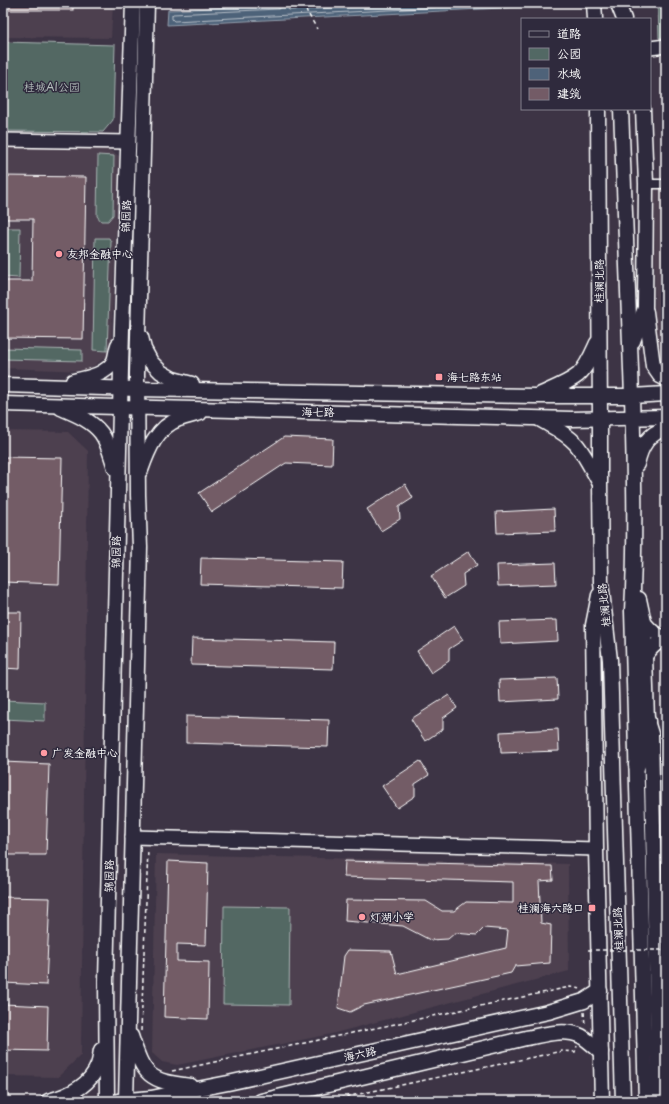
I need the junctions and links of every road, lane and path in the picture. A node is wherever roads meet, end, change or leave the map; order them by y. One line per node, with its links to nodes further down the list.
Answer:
1 (133, 3): 16 (main road, 锦园路)
2 (147, 3): 20 (main road, 锦园路)
3 (302, 3): 9 (path)
4 (594, 3): 6 (main road)
5 (618, 3): 7 (main road); 8 (main road)
6 (595, 18)
7 (618, 18)
8 (624, 18)
9 (317, 29)
10 (666, 46): 11 (street)
11 (651, 48)
12 (598, 110): 22 (main road, 桂澜北路)
13 (621, 110): 23 (main road, 桂澜北路)
14 (643, 110): 17 (main road)
15 (3, 140): 16 (street)
16 (128, 142): 21 (main road, 锦园路)
17 (646, 184): 18 (street); 19 (main road)
18 (666, 184)
19 (645, 308): 23 (main road); 24 (main road)
20 (138, 327): 28 (main road, 锦园路); 29 (main road)
21 (122, 328): 26 (main road); 27 (main road, 锦园路)
22 (599, 339): 31 (main road); 32 (main road, 桂澜北路)
23 (630, 349): 33 (main road, 桂澜北路)
24 (666, 379)
25 (3, 385): 26 (main road)
26 (53, 386): 27 (main road)
27 (121, 388): 28 (main road); 36 (main road, 锦园路)
28 (137, 389): 29 (main road); 37 (main road, 锦园路)
29 (214, 390): 31 (main road)
30 (666, 394): 33 (main road)
31 (535, 396): 32 (main road)
32 (600, 396): 33 (main road); 40 (main road, 桂澜北路)
33 (632, 396): 41 (main road, 桂澜北路)
34 (3, 404): 35 (main road, 海七路)
35 (51, 405): 36 (main road, 海七路); 43 (main road)
36 (120, 406): 37 (main road, 海七路); 43 (main road, 锦园路)
37 (137, 407): 38 (main road, 海七路); 44 (main road, 锦园路)
38 (213, 410): 39 (main road, 海七路); 44 (main road)
39 (537, 418): 40 (main road, 海七路); 46 (main road)
40 (600, 418): 41 (main road, 海七路); 46 (main road, 桂澜北路)
41 (633, 418): 42 (main road, 海七路); 45 (main road, 桂澜北路)
42 (665, 424): 45 (main road); 47 (path)
43 (118, 477): 67 (main road, 锦园路)
44 (138, 478): 55 (main road, 锦园路)
45 (634, 478): 48 (main road, 桂澜北路)
46 (600, 483): 49 (main road, 桂澜北路)
47 (666, 539)
48 (634, 576): 50 (main road); 54 (main road, 桂澜北路)
49 (601, 583): 57 (main road); 79 (main road, 桂澜北路)
50 (644, 622): 51 (street); 52 (main road)
51 (666, 638): 52 (street)
52 (644, 658): 53 (main road)
53 (647, 721): 54 (main road); 60 (main road)
54 (637, 765): 80 (main road, 桂澜北路)
55 (132, 837): 56 (street); 65 (main road, 锦园路)
56 (148, 838): 57 (street); 68 (path)
57 (596, 849): 62 (main road)
58 (588, 950): 59 (path, bridge)
59 (666, 950)
60 (656, 968): 61 (main road); 66 (main road)
61 (666, 982)
62 (600, 991): 63 (main road, 海六路); 70 (main road)
63 (584, 1001): 69 (path); 71 (path); 72 (main road, 海六路)
64 (666, 1016): 66 (main road)
65 (127, 1027): 72 (main road); 75 (main road, 锦园路)
66 (658, 1027): 81 (main road)
67 (106, 1028): 73 (main road); 74 (main road, 锦园路)
68 (141, 1031)
69 (582, 1037): 70 (main road, 海六路); 76 (main road, 海六路); 77 (path)
70 (601, 1052): 78 (main road)
71 (166, 1069)
72 (205, 1088): 75 (main road, 海六路)
73 (48, 1101)
74 (107, 1101)
75 (122, 1101)
76 (261, 1101)
77 (326, 1101)
78 (602, 1101)
79 (623, 1101)
80 (646, 1101)
81 (659, 1101)

